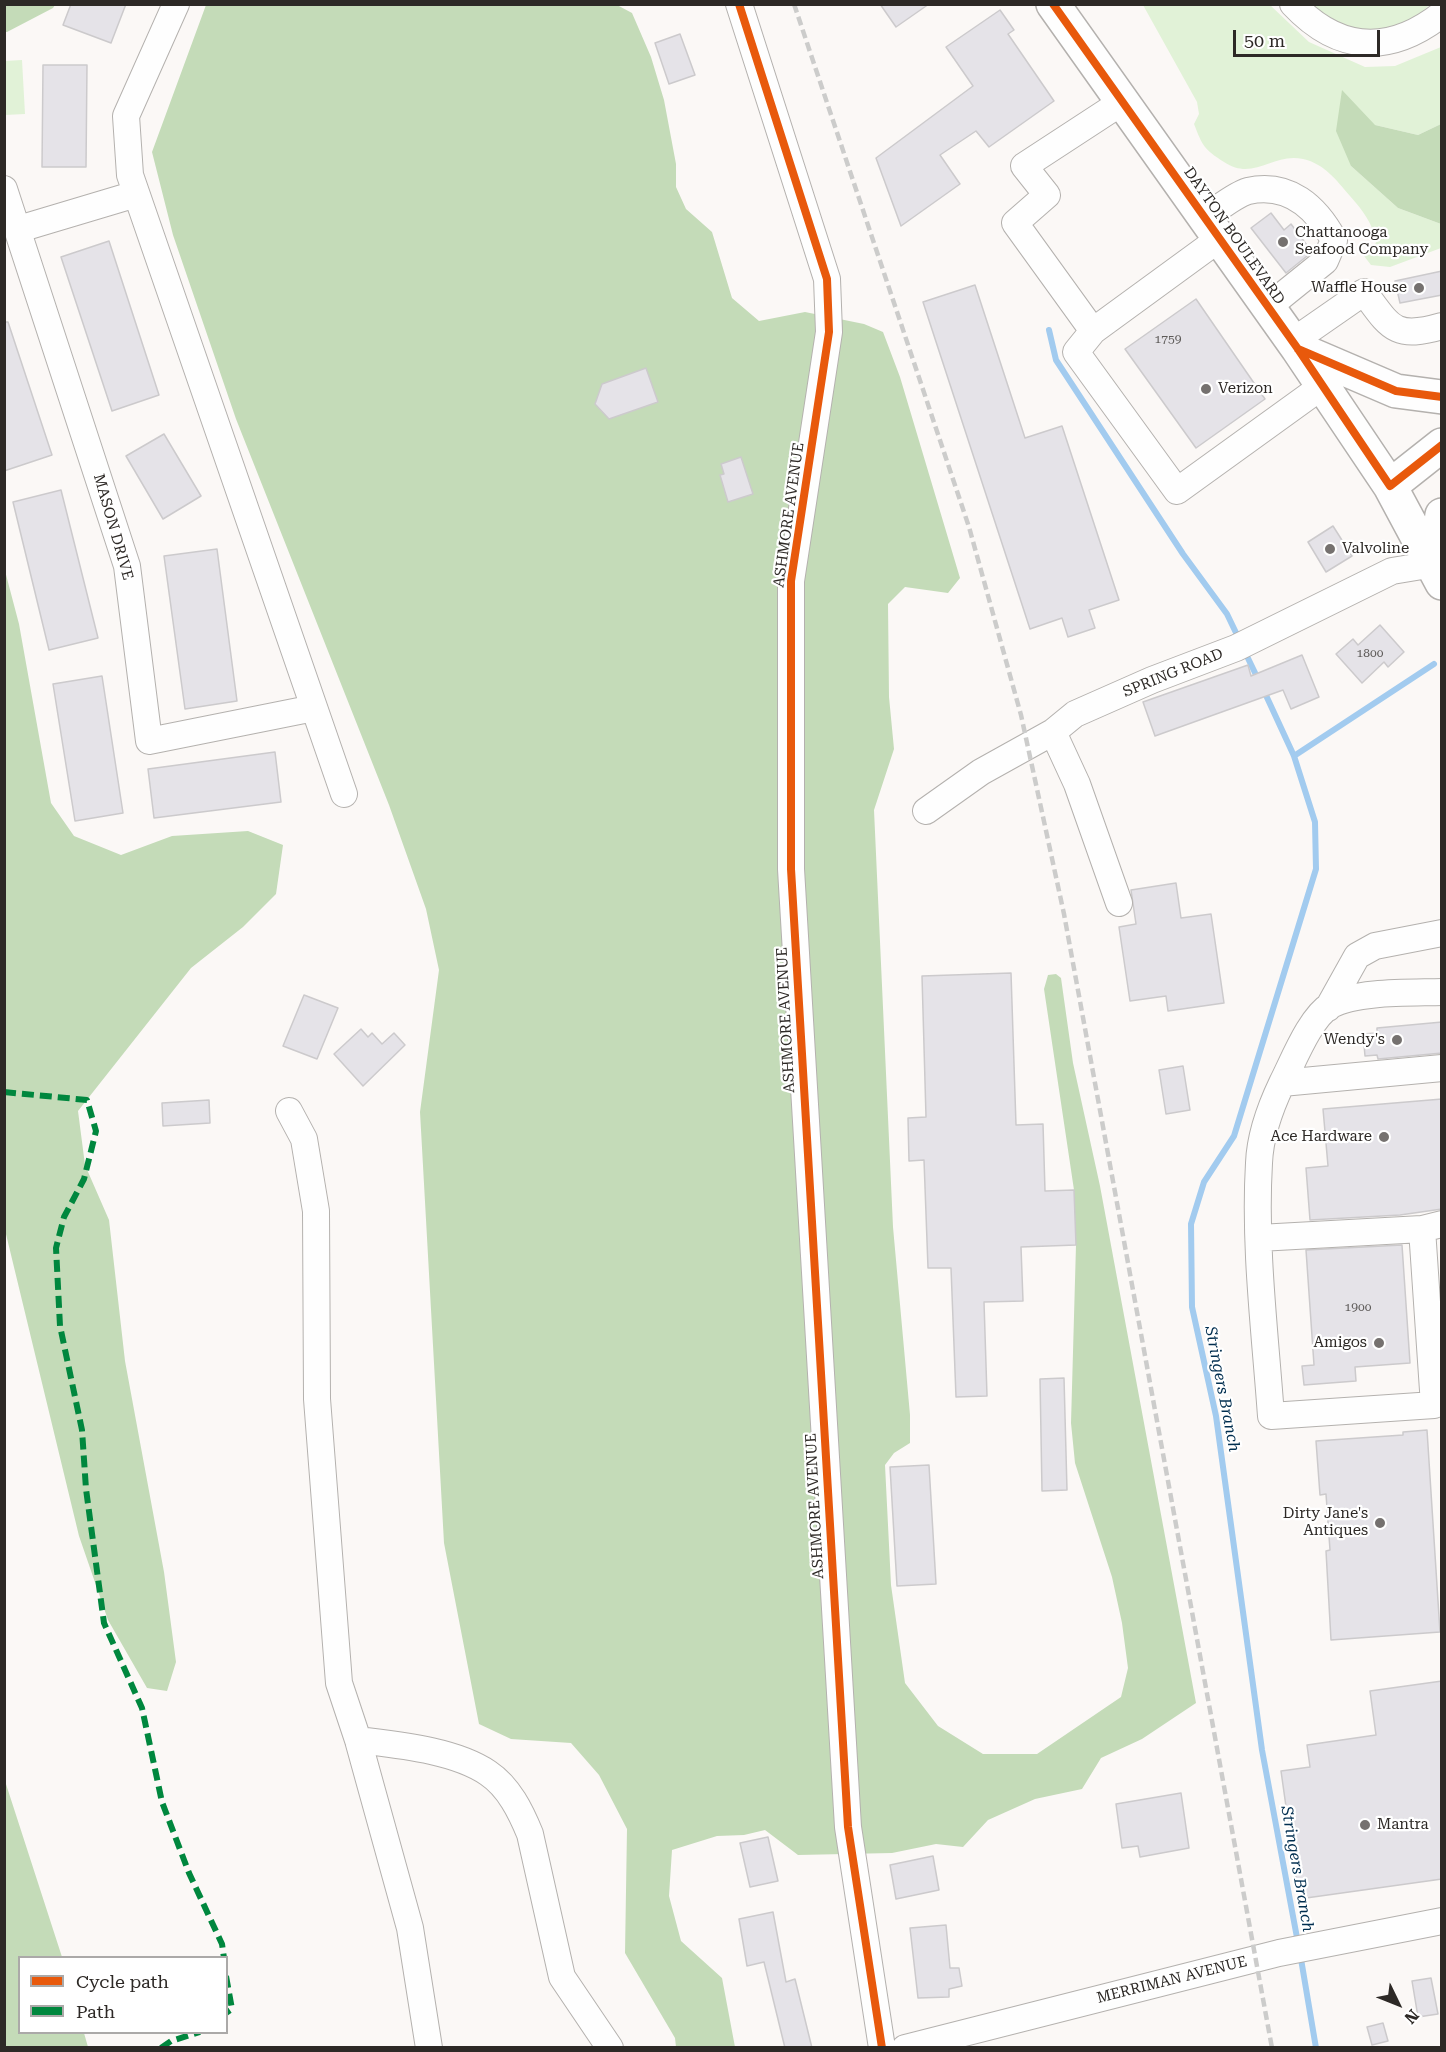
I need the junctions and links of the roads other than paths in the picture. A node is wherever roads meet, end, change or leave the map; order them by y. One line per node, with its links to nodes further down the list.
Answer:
1 (176, 4): 8 (street)
2 (739, 4): 39 (street, ASHMORE AVENUE)
3 (1053, 4): 6 (main road, DAYTON BOULEVARD)
4 (1293, 4): 5 (street)
5 (1442, 14)
6 (1122, 102): 10 (main road, DAYTON BOULEVARD); 13 (street)
7 (4, 189): 9 (street, MASON DRIVE)
8 (136, 194): 9 (street); 21 (street)
9 (19, 228): 21 (street, MASON DRIVE)
10 (1212, 229): 11 (main road, DAYTON BOULEVARD); 11 (street); 13 (street)
11 (1268, 307): 14 (main road, DAYTON BOULEVARD)
12 (1442, 326): 14 (street)
13 (1093, 330): 15 (street)
14 (1295, 345): 15 (main road, DAYTON BOULEVARD); 16 (main road)
15 (1321, 387): 18 (main road, DAYTON BOULEVARD)
16 (1442, 397)
17 (1442, 445): 18 (main road)
18 (1390, 486): 20 (main road, DAYTON BOULEVARD)
19 (1442, 515): 20 (main road)
20 (1438, 573): 22 (street, SPRING ROAD)
21 (314, 708): 23 (street)
22 (1053, 732): 24 (street, SPRING ROAD); 25 (street)
23 (344, 794)
24 (926, 811)
25 (1119, 903)
26 (1442, 933): 28 (street)
27 (1442, 992): 28 (street)
28 (1328, 1008): 30 (street)
29 (1442, 1068): 30 (street)
30 (1282, 1083): 33 (street)
31 (289, 1111): 35 (street)
32 (1432, 1226): 33 (street); 34 (street)
33 (1259, 1238): 34 (street)
34 (1439, 1412)
35 (358, 1740): 37 (street); 38 (street)
36 (1442, 1921): 40 (street, MERRIMAN AVENUE)
37 (429, 2048)
38 (610, 2048)
39 (882, 2048)
40 (906, 2048)

